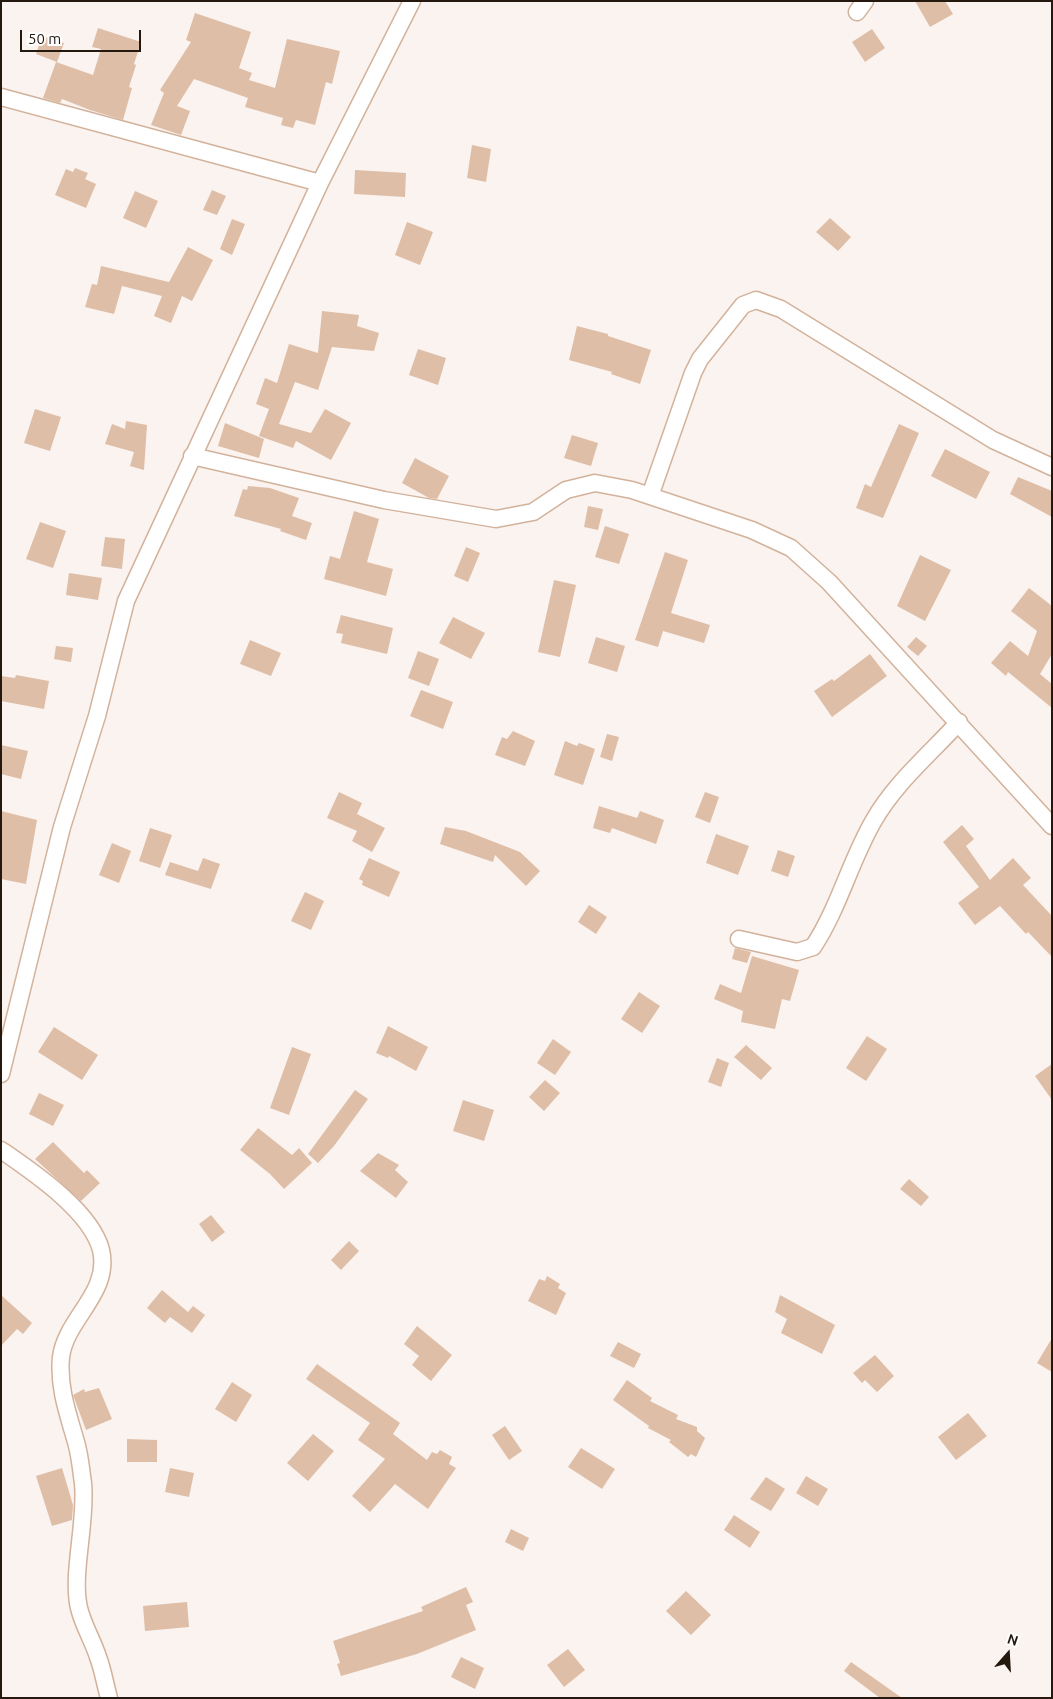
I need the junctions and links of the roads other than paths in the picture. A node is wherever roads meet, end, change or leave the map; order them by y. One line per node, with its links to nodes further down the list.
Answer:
1 (412, 1): 3 (street)
2 (1, 97): 3 (street)
3 (320, 183): 4 (street)
4 (192, 456): 6 (street); 10 (street)
5 (1052, 467): 6 (street)
6 (650, 496): 7 (street)
7 (959, 722): 8 (street); 9 (street)
8 (1052, 826)
9 (739, 938)
10 (1, 1074)
11 (1, 1150): 12 (street)
12 (109, 1698)

